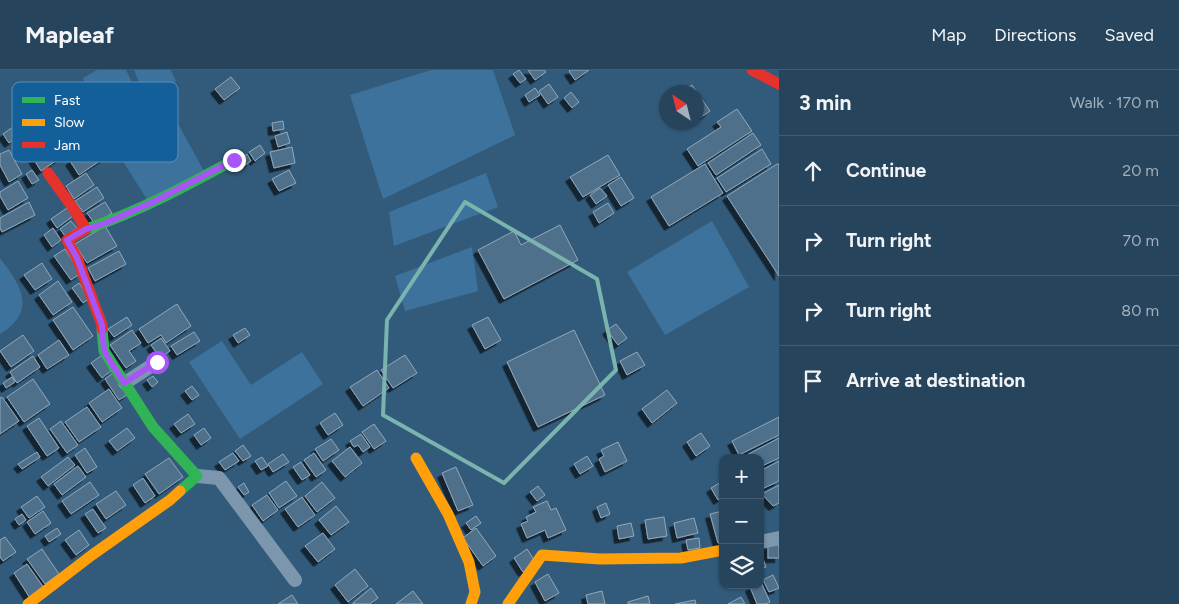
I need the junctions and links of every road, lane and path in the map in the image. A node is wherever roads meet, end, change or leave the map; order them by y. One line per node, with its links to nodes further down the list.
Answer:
1 (752, 70): 2 (main road)
2 (779, 84)
3 (234, 160): 5 (main road)
4 (48, 173): 5 (main road)
5 (86, 229): 7 (main road)
6 (157, 362): 7 (street)
7 (124, 383): 9 (main road)
8 (416, 458): 15 (main road)
9 (197, 476): 13 (street); 14 (main road)
10 (779, 538): 11 (street)
11 (764, 541)
12 (719, 551): 16 (main road)
13 (295, 580)
14 (28, 604)
15 (471, 604)
16 (508, 604)

